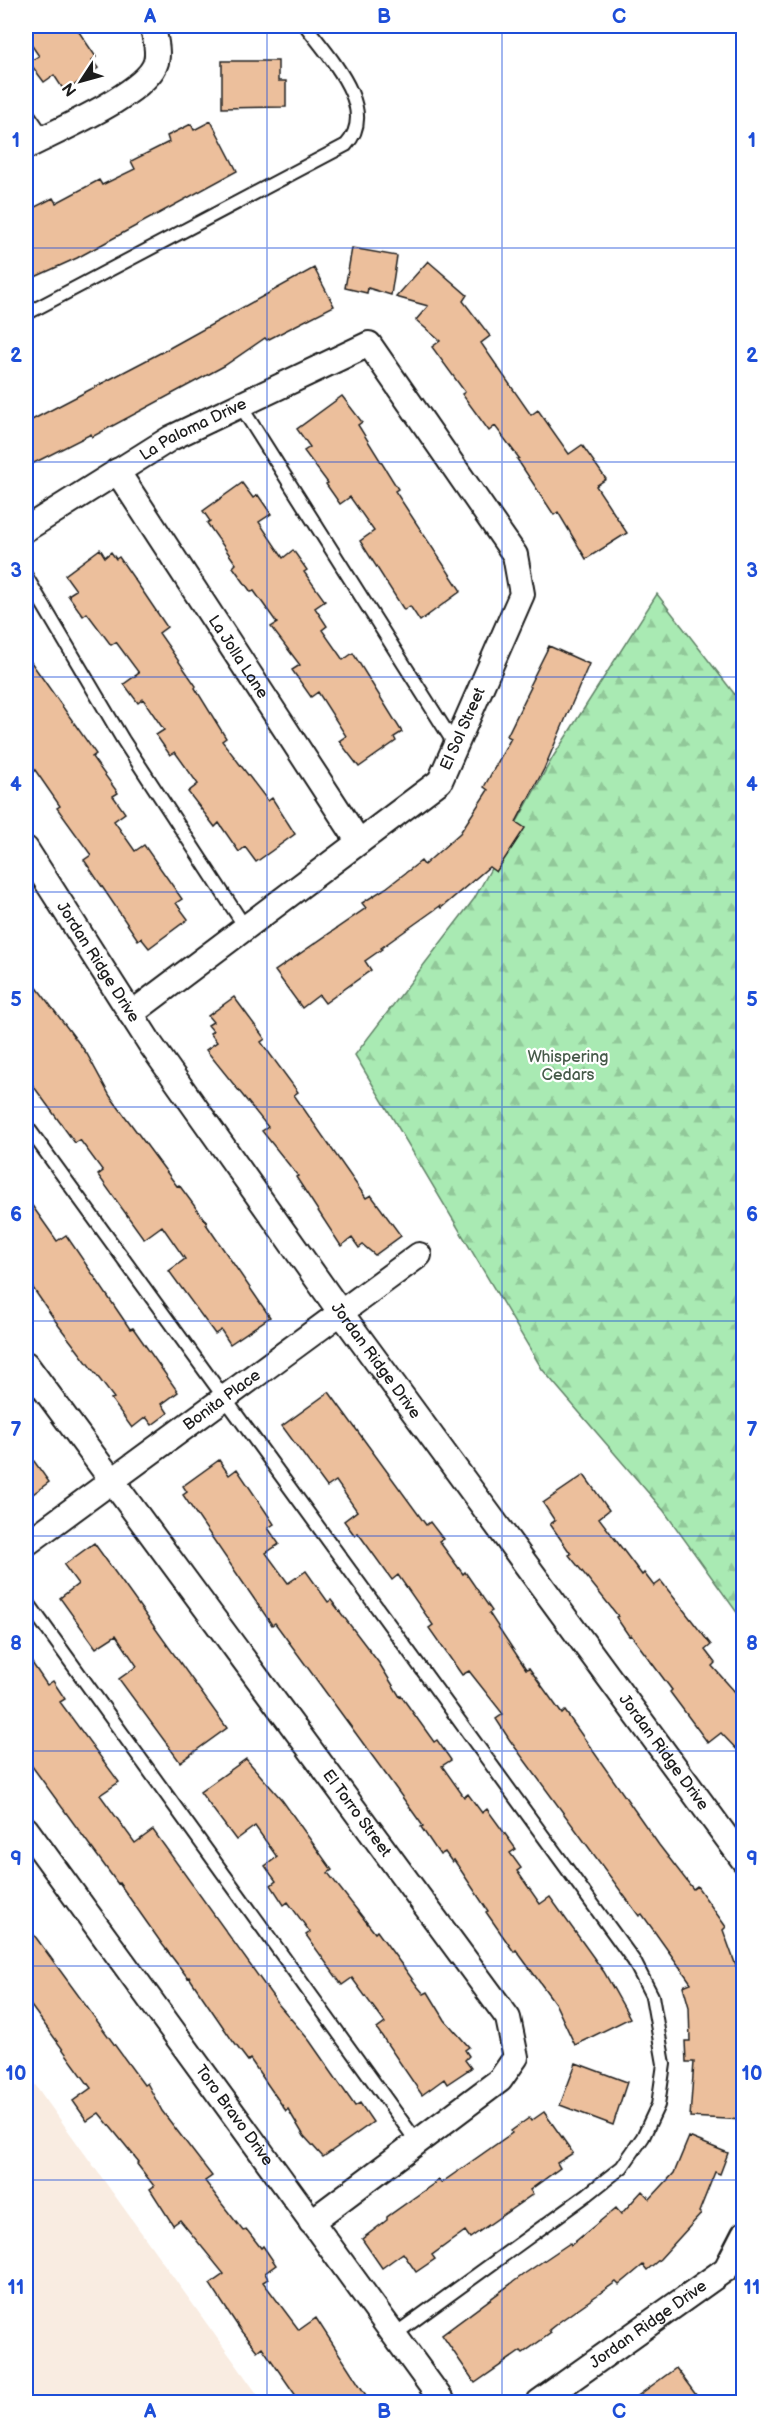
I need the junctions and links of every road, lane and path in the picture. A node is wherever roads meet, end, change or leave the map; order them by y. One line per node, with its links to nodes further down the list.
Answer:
1 (152, 26): 4 (street)
2 (306, 26): 5 (lane)
3 (26, 111): 4 (lane)
4 (35, 142)
5 (26, 314)
6 (369, 344): 7 (street, La Paloma Drive); 11 (street, El Sol Street)
7 (240, 405): 8 (street, La Paloma Drive); 11 (lane)
8 (117, 471): 9 (street, La Paloma Drive); 12 (street, La Jolla Lane)
9 (26, 529)
10 (26, 576): 14 (lane)
11 (455, 745): 12 (street, El Sol Street)
12 (359, 842): 14 (street, El Sol Street)
13 (26, 849): 15 (street, Jordan Ridge Drive)
14 (245, 927): 15 (street, El Sol Street)
15 (131, 1014): 18 (street, Jordan Ridge Drive)
16 (26, 1125): 20 (lane)
17 (419, 1255): 18 (street, Bonita Place)
18 (341, 1313): 20 (street, Bonita Place); 25 (street, Jordan Ridge Drive)
19 (26, 1364): 21 (street, El Torro Street)
20 (225, 1398): 21 (street, Bonita Place); 29 (lane)
21 (111, 1481): 22 (street, Bonita Place); 26 (street, El Torro Street)
22 (26, 1545)
23 (26, 1600): 26 (lane)
24 (26, 1829): 27 (street, Toro Bravo Drive)
25 (744, 1861)
26 (417, 2142): 27 (street, El Torro Street)
27 (311, 2222): 29 (street, Toro Bravo Drive)
28 (744, 2234): 31 (street, Jordan Ridge Drive)
29 (394, 2335): 30 (street, Toro Bravo Drive)
30 (442, 2403)
31 (539, 2403)

